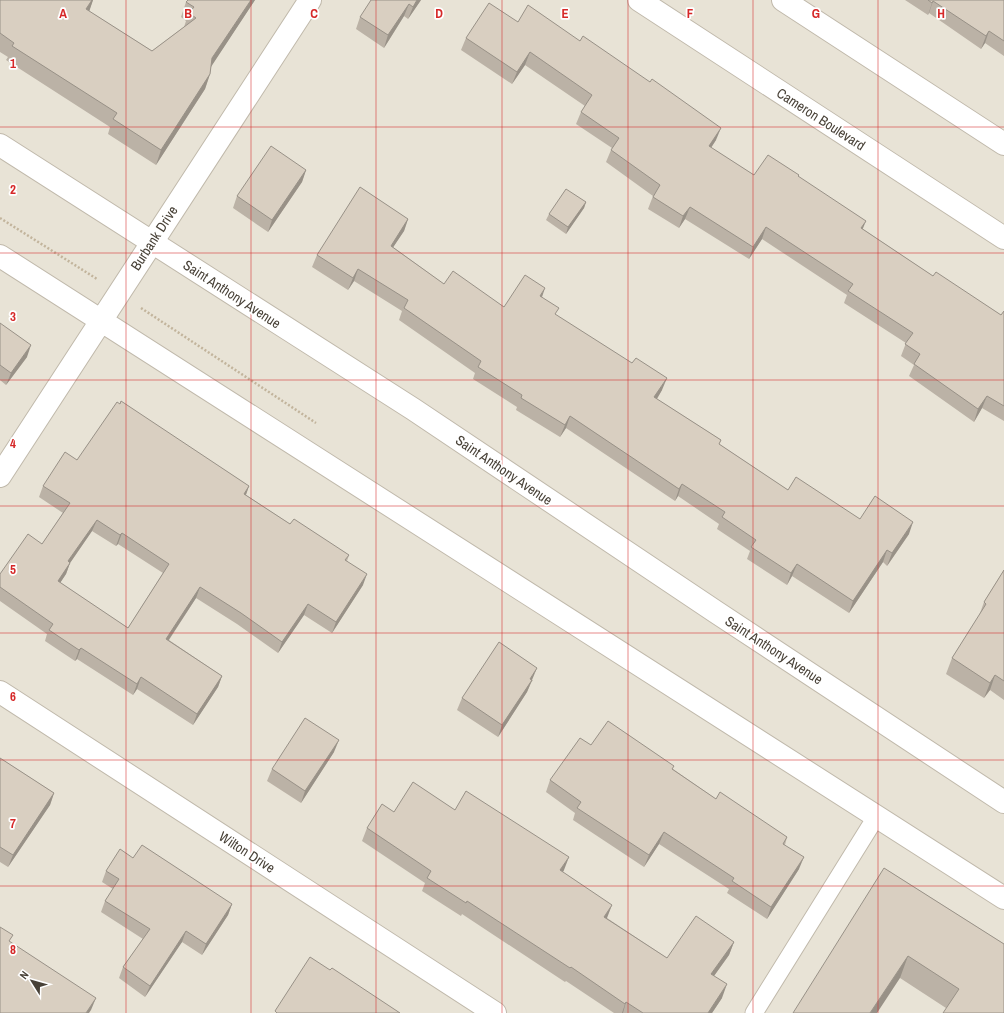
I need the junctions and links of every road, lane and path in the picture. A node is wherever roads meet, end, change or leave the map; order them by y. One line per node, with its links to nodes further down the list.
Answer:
1 (310, 0): 7 (street, Burbank Drive)
2 (639, 0): 6 (street, Cameron Boulevard)
3 (783, 0): 4 (street)
4 (1004, 144)
5 (0, 145): 7 (street, Saint Anthony Avenue)
6 (1004, 238)
7 (152, 242): 9 (street, Burbank Drive); 12 (street, Saint Anthony Avenue)
8 (0, 256): 9 (street)
9 (100, 321): 10 (street, Burbank Drive); 13 (street)
10 (0, 476)
11 (0, 692): 15 (street, Wilton Drive)
12 (1004, 802)
13 (876, 817): 14 (street); 16 (lane)
14 (1004, 898)
15 (495, 1013)
16 (754, 1013)

